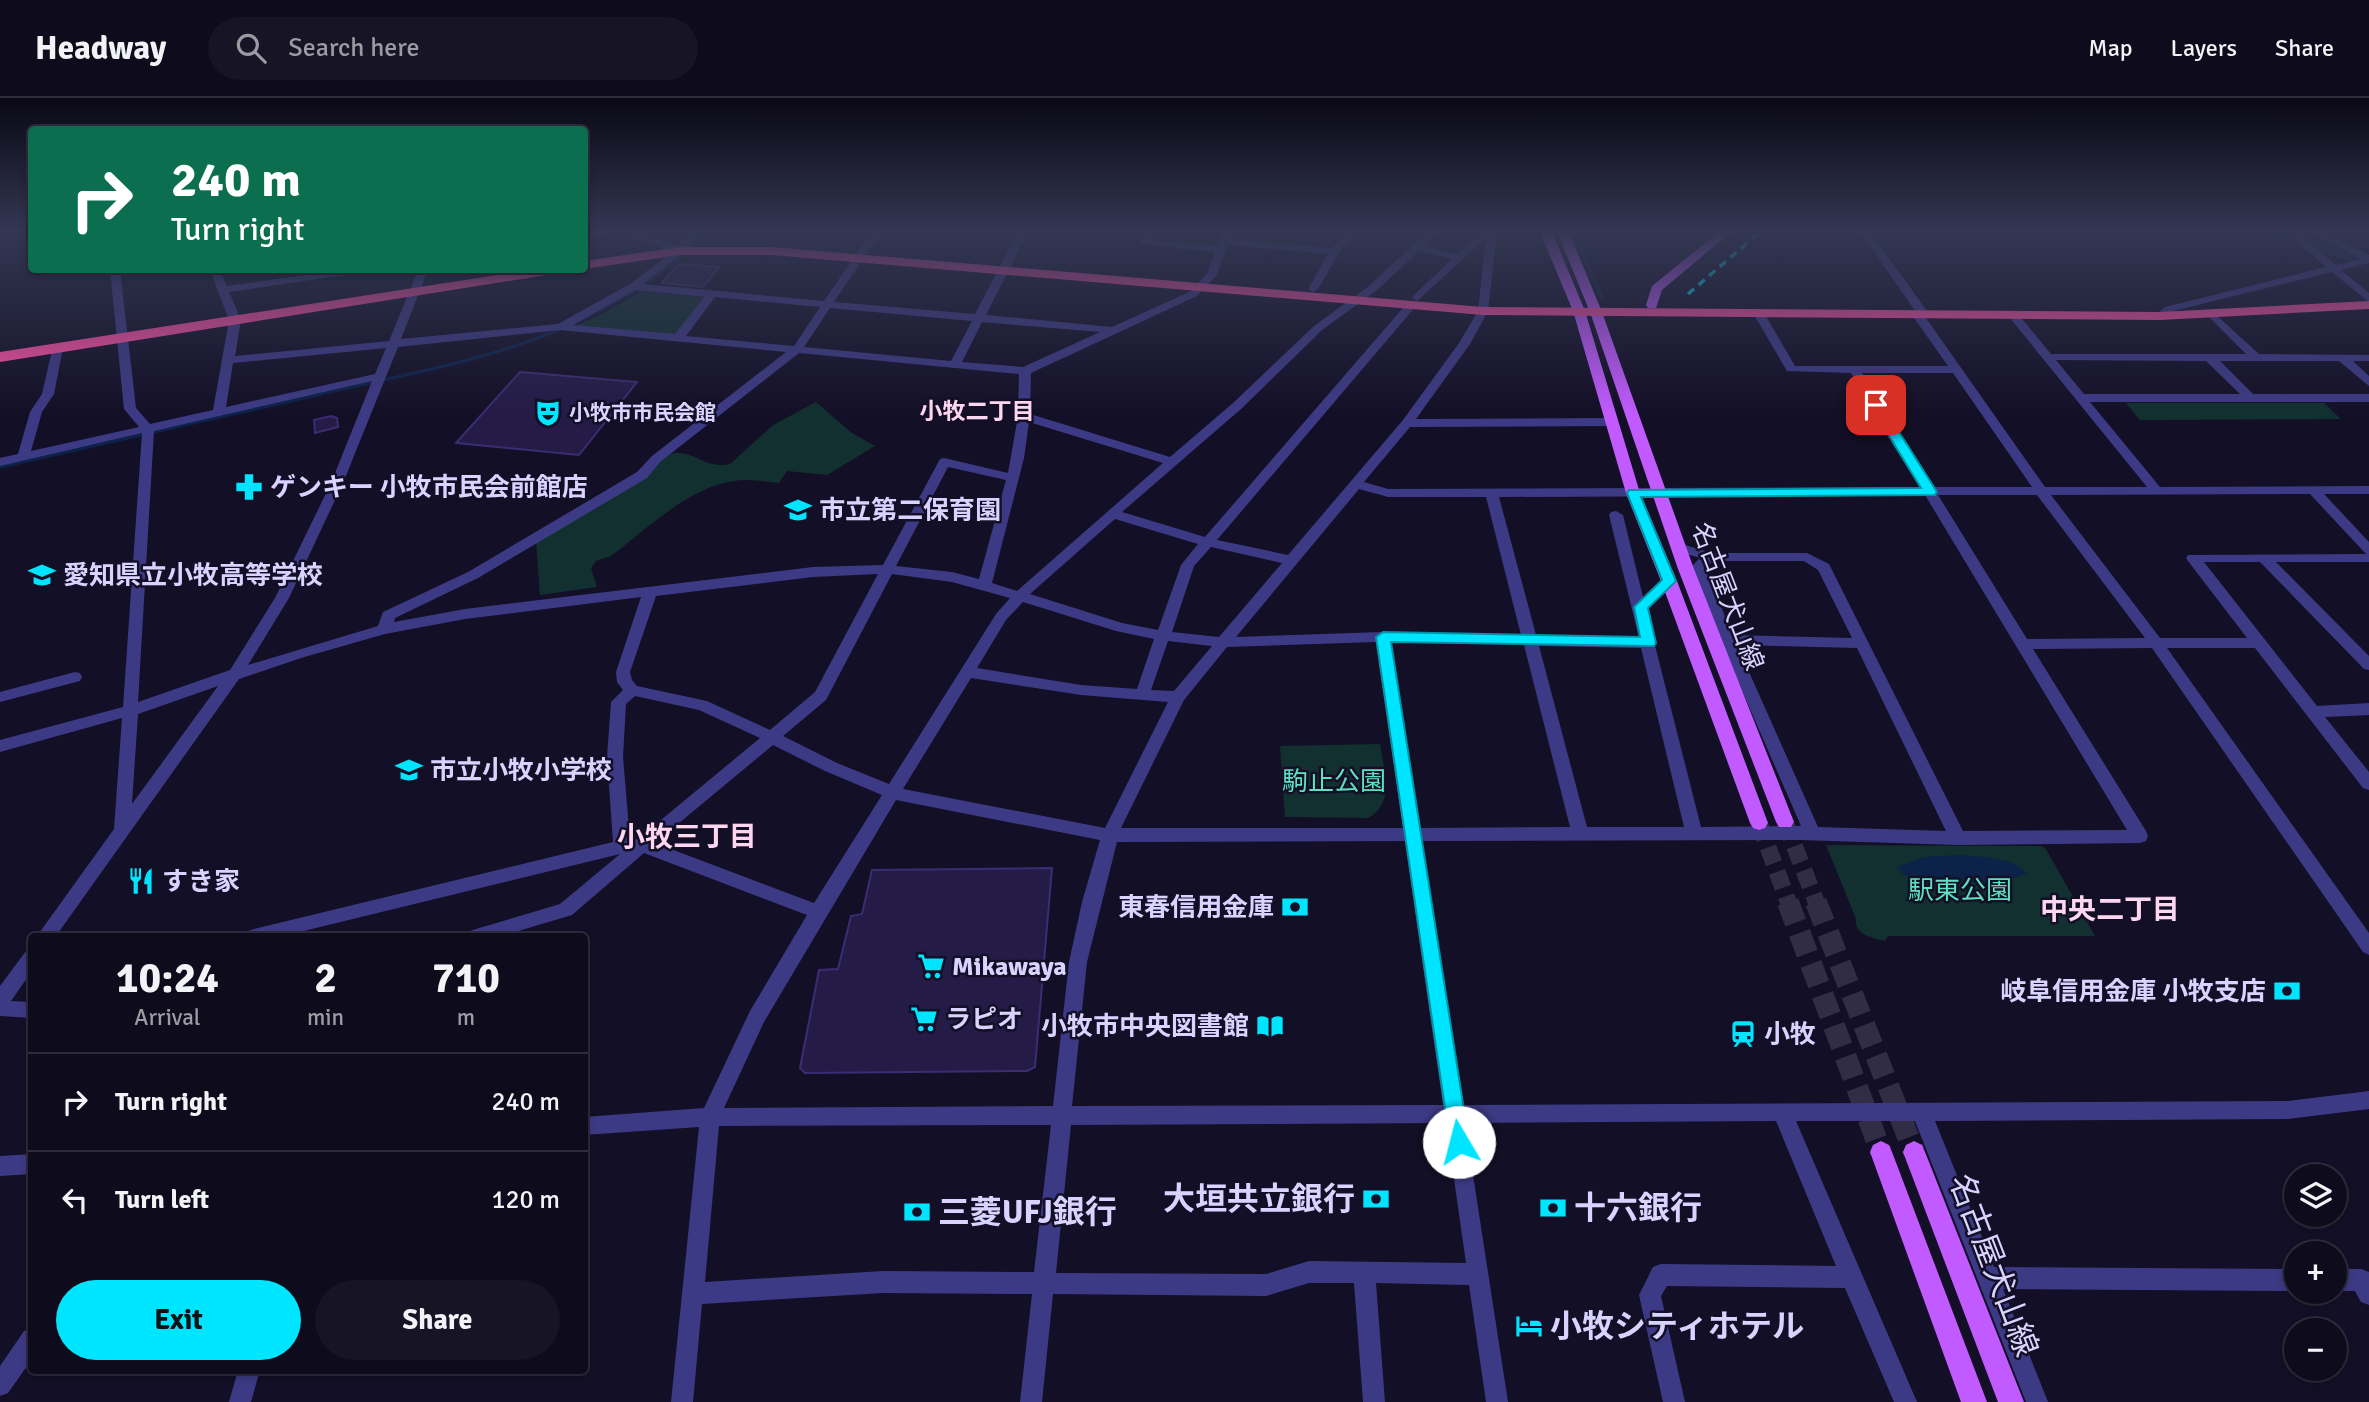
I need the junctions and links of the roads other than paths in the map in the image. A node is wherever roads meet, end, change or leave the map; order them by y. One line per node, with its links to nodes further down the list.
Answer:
1 (118, 293): 37 (street)
2 (224, 293): 33 (street)
3 (386, 293): 33 (highway)
4 (414, 293): 39 (street)
5 (631, 293): 35 (street)
6 (698, 293): 20 (street)
7 (836, 293): 23 (street)
8 (994, 293): 34 (street)
9 (1193, 293): 36 (street)
10 (1314, 293): 21 (highway)
11 (1336, 293): 21 (highway)
12 (1365, 293): 21 (street)
13 (1426, 293): 22 (street)
14 (1480, 293): 26 (street)
15 (1578, 293): 27 (main road, 名古屋犬山線)
16 (1581, 293): 27 (main road, 名古屋犬山線)
17 (1655, 293): 24 (main road)
18 (1902, 293): 29 (street)
19 (2233, 293): 32 (street)
20 (712, 294): 23 (street); 38 (street)
21 (1360, 297): 22 (highway); 66 (street)
22 (1415, 301): 26 (highway); 79 (street)
23 (828, 304): 34 (street); 41 (street)
24 (1652, 305): 27 (highway); 29 (highway)
25 (2369, 305): 30 (highway)
26 (1484, 308): 27 (highway); 62 (street)
27 (1586, 308): 28 (highway); 61 (main road, 名古屋犬山線); 76 (main road, 名古屋犬山線)
28 (1759, 313): 29 (highway); 51 (street)
29 (1915, 315): 31 (highway); 52 (street)
30 (2213, 315): 32 (highway); 45 (street)
31 (2014, 316): 32 (highway); 43 (street)
32 (2160, 316)
33 (234, 317): 37 (highway); 49 (street)
34 (981, 317): 36 (street); 50 (street)
35 (566, 327): 38 (street); 39 (street)
36 (1115, 330): 53 (street)
37 (123, 335): 40 (highway); 42 (highway); 63 (street)
38 (678, 338): 41 (street)
39 (393, 342): 49 (street); 54 (street)
40 (57, 348): 46 (highway); 64 (street)
41 (797, 349): 50 (street); 94 (street)
42 (0, 351)
43 (2047, 357): 44 (street); 56 (street)
44 (2209, 357): 45 (street); 57 (street)
45 (2255, 357): 47 (street)
46 (0, 358)
47 (2342, 358): 48 (street); 55 (street)
48 (2369, 358)
49 (228, 360): 59 (street)
50 (955, 364): 53 (street)
51 (1854, 369): 52 (street); 73 (street)
52 (1957, 370): 72 (street)
53 (1025, 371): 60 (street)
54 (378, 382): 59 (street); 63 (street); 107 (street)
55 (2369, 382)
56 (2081, 398): 57 (street); 70 (street)
57 (2250, 398): 58 (street)
58 (2369, 398)
59 (219, 413): 63 (street)
60 (1024, 416): 66 (street); 67 (street)
61 (1612, 422): 62 (street); 75 (main road, 名古屋犬山線)
62 (1407, 423): 68 (street)
63 (148, 433): 64 (street); 114 (street)
64 (23, 457): 65 (street)
65 (0, 462)
66 (1173, 462): 77 (street)
67 (1012, 478): 86 (street); 90 (street)
68 (1355, 484): 74 (street); 85 (street)
69 (2369, 489): 71 (street)
70 (2156, 490): 71 (street); 72 (street)
71 (2313, 490): 81 (street)
72 (2041, 491): 73 (street); 100 (street)
73 (1930, 492): 76 (street); 104 (street)
74 (1492, 493): 75 (street); 97 (street)
75 (1633, 493): 76 (street); 88 (main road, 名古屋犬山線)
76 (1661, 493): 80 (main road, 名古屋犬山線)
77 (1114, 514): 79 (street); 92 (street)
78 (1616, 516): 93 (street)
79 (1206, 542): 85 (street); 95 (street)
80 (1678, 547): 82 (street); 87 (main road, 名古屋犬山線)
81 (2369, 550)
82 (1711, 557): 89 (street); 102 (street)
83 (2264, 558): 84 (street); 103 (street); 105 (street)
84 (2369, 558)
85 (1290, 560): 99 (street)
86 (885, 569): 90 (street); 91 (street); 116 (street)
87 (1686, 569): 89 (street); 120 (main road, 名古屋犬山線)
88 (1669, 581): 93 (street); 121 (main road, 名古屋犬山線)
89 (1706, 582): 98 (street)
90 (984, 585): 92 (street)
91 (650, 592): 94 (street); 109 (street)
92 (1018, 597): 95 (street); 106 (street)
93 (1641, 607): 101 (street)
94 (385, 629): 107 (street)
95 (1163, 636): 99 (street); 110 (street)
96 (1383, 637): 97 (street); 99 (street); 127 (street)
97 (1531, 639): 101 (street); 124 (street)
98 (1727, 640): 102 (street); 123 (street)
99 (1223, 642): 111 (street)
100 (2155, 642): 103 (street); 104 (street); 136 (street)
101 (1648, 643): 125 (street)
102 (1861, 643): 128 (street)
103 (2260, 643): 115 (street)
104 (2022, 644): 128 (street)
105 (2369, 664)
106 (967, 672): 110 (street); 119 (street)
107 (235, 674): 114 (street); 122 (street)
108 (75, 677): 112 (street)
109 (632, 690): 116 (street); 130 (street)
110 (1142, 695): 111 (street)
111 (1178, 697): 126 (street)
112 (0, 698)
113 (2369, 709): 115 (street)
114 (132, 710): 117 (street); 122 (street)
115 (2314, 712): 118 (street)
116 (771, 738): 119 (street); 129 (street)
117 (0, 746)
118 (2366, 776)
119 (893, 793): 126 (street); 131 (street)
120 (1785, 822)
121 (1759, 823)
122 (122, 830): 133 (street)
123 (1812, 833): 125 (street); 128 (street)
124 (1580, 834): 125 (street); 127 (street)
125 (1694, 834)
126 (1110, 835): 127 (street); 144 (street)
127 (1413, 836): 145 (street)
128 (1958, 838)
129 (642, 845): 130 (street); 131 (street); 135 (street)
130 (622, 847): 132 (street)
131 (818, 912): 146 (street)
132 (306, 930): 134 (street)
133 (48, 933)
134 (280, 933)
135 (486, 933)
136 (2369, 947)
137 (28, 964): 138 (street)
138 (0, 1001)
139 (0, 1008): 140 (street)
140 (28, 1010)
141 (2369, 1100): 142 (street)
142 (1922, 1113): 143 (street); 155 (street)
143 (1783, 1114): 145 (street); 154 (street)
144 (1061, 1115): 145 (street); 146 (street); 158 (street)
145 (1455, 1115): 153 (street)
146 (710, 1117): 147 (street); 159 (street)
147 (588, 1126)
148 (1881, 1152): 171 (main road)
149 (1914, 1152): 172 (main road, 名古屋犬山線)
150 (28, 1164): 151 (street)
151 (0, 1166)
152 (1364, 1273): 153 (street); 158 (street); 167 (street)
153 (1478, 1274): 168 (street)
154 (1851, 1277): 169 (street); 170 (street)
155 (1987, 1278): 156 (street); 173 (street)
156 (2284, 1280)
157 (2347, 1280): 160 (street)
158 (1044, 1283): 159 (street); 166 (street)
159 (691, 1294): 165 (street)
160 (2369, 1294)
161 (28, 1345): 163 (street)
162 (248, 1374): 164 (street)
163 (0, 1385)
164 (240, 1402)
165 (682, 1402)
166 (1031, 1402)
167 (1374, 1402)
168 (1497, 1402)
169 (1674, 1402)
170 (1906, 1402)
171 (1974, 1402)
172 (2011, 1402)
173 (2037, 1402)

